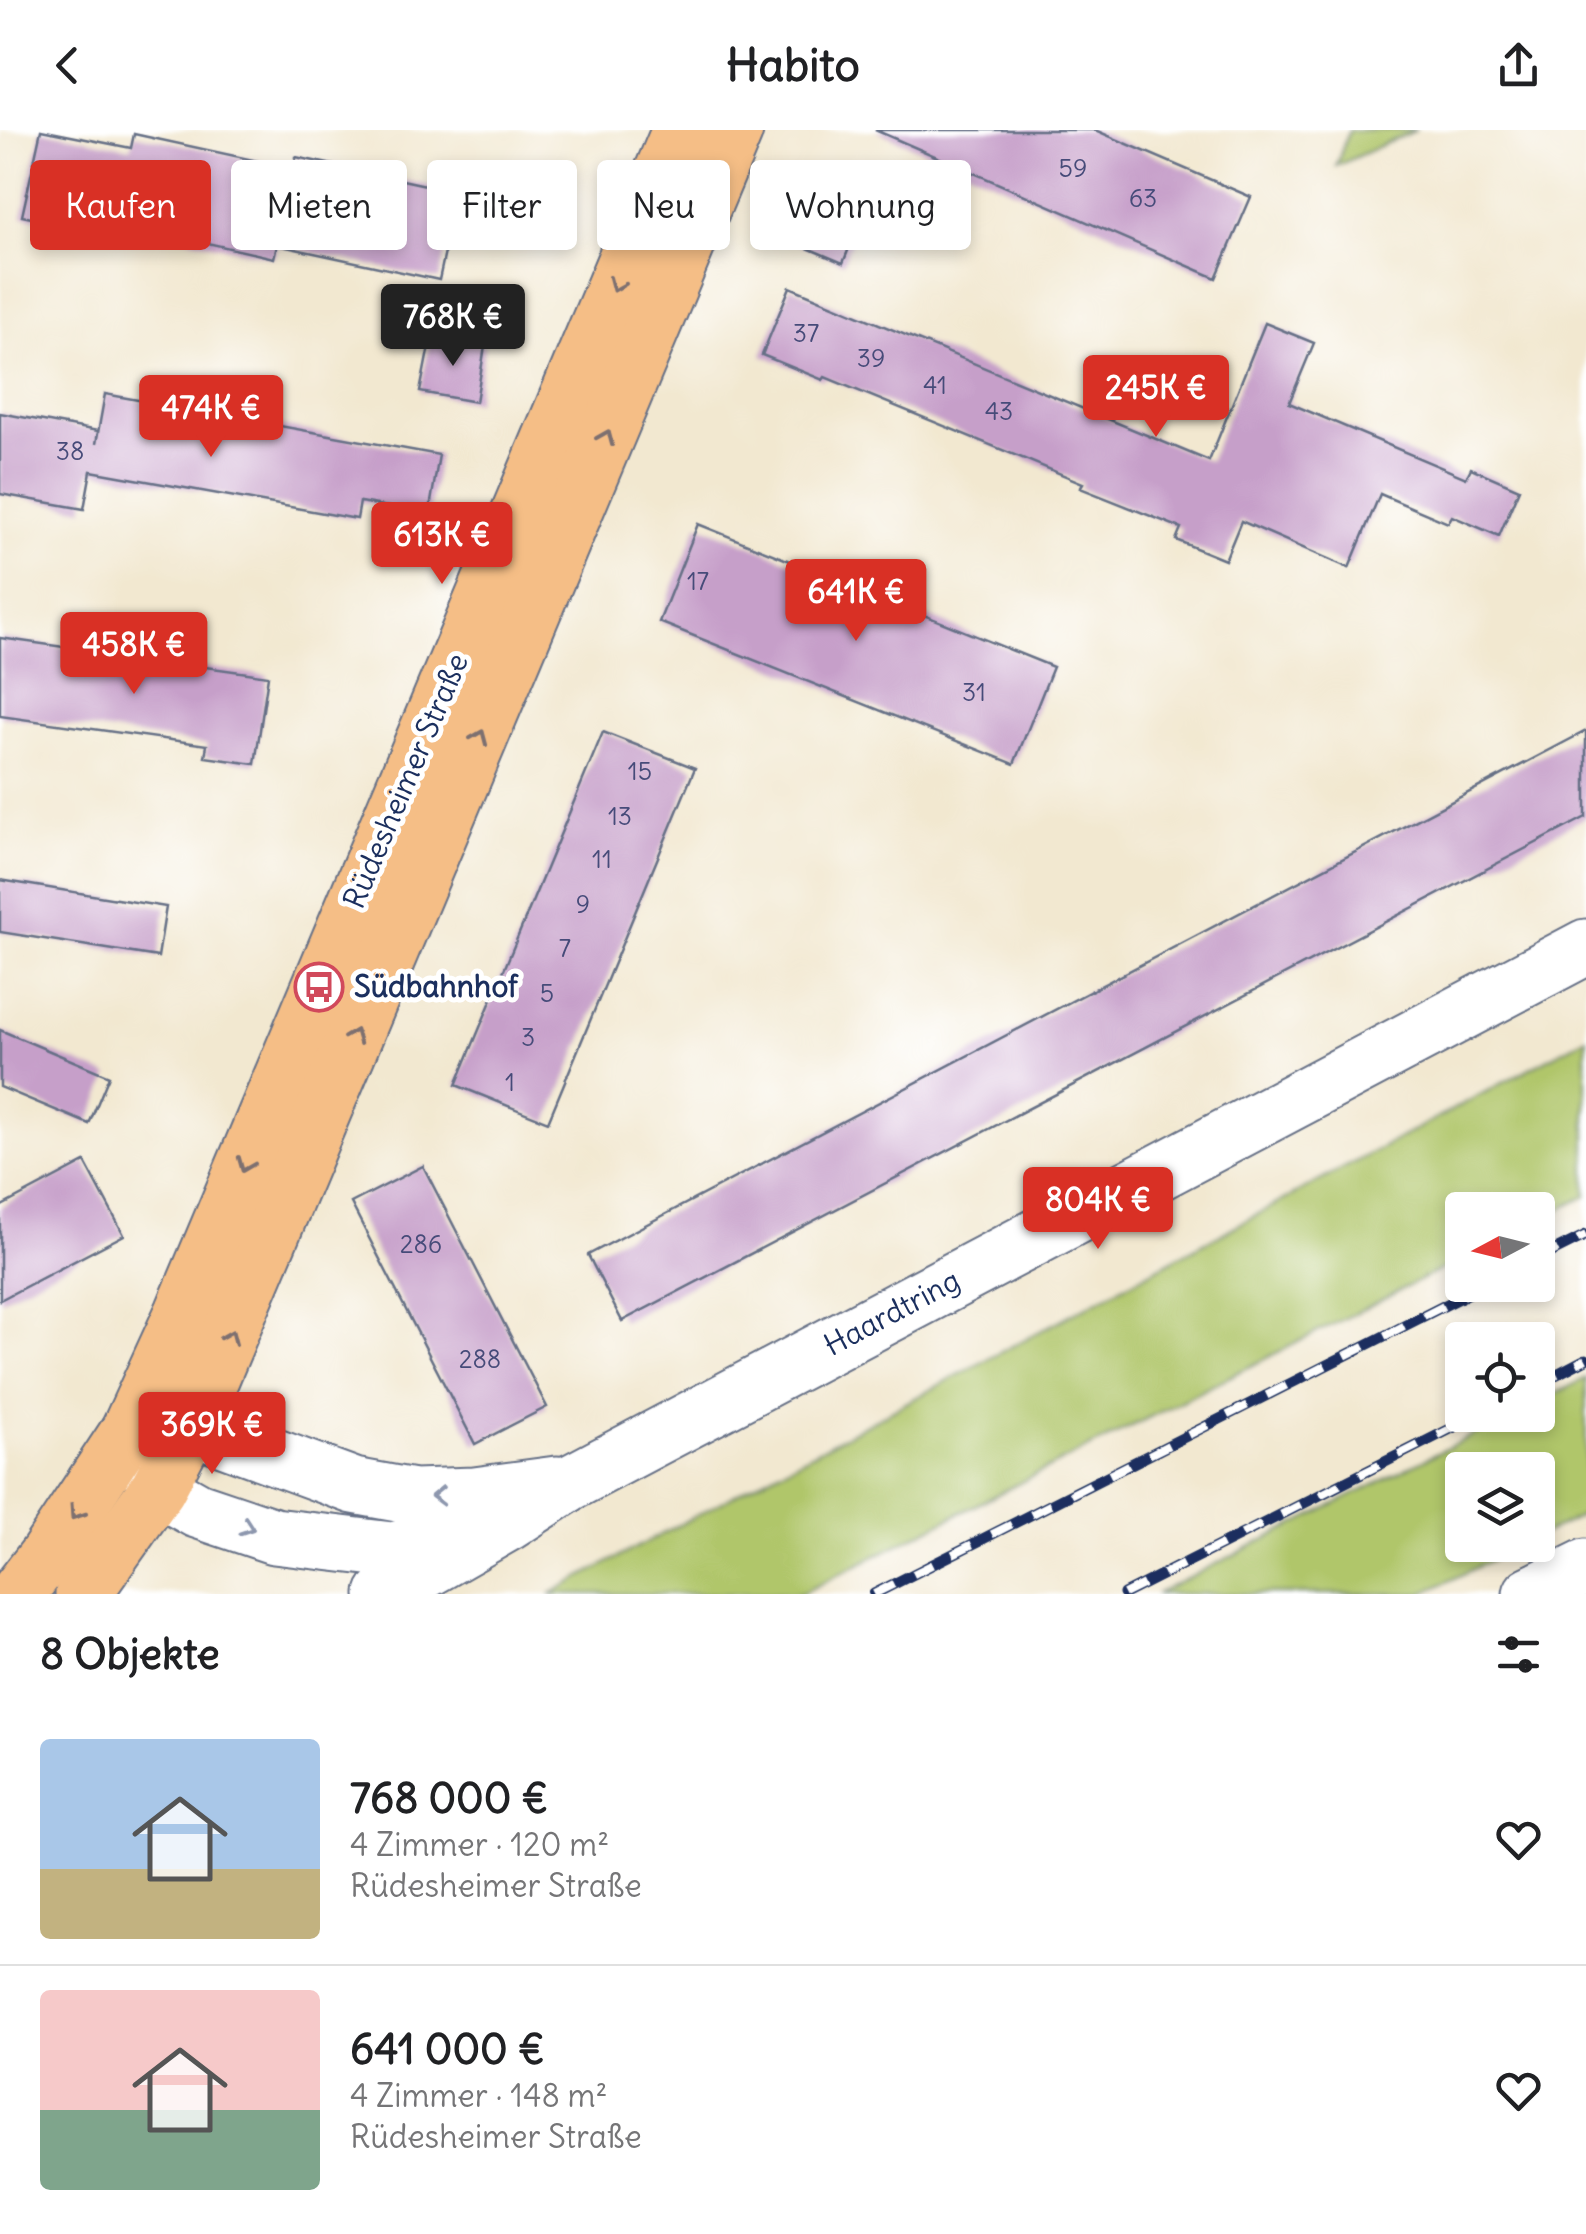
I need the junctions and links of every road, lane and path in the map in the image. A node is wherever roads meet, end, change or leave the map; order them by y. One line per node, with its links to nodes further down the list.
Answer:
1 (680, 130): 5 (main road, Rüdesheimer Straße, one-way to 5)
2 (735, 130): 4 (main road, Rüdesheimer Straße, one-way to 2)
3 (1586, 947): 6 (street, Haardtring)
4 (191, 1426): 5 (street); 6 (street, Haardtring, one-way to 4); 7 (main road, Rüdesheimer Straße)
5 (128, 1432): 7 (street); 10 (main road, Rüdesheimer Straße, one-way to 10)
6 (570, 1482): 8 (street, Haardtring)
7 (158, 1488): 8 (street, Haardtring, one-way to 8); 11 (main road, Rüdesheimer Straße)
8 (508, 1523): 12 (street, Haardtring)
9 (1586, 1567): 13 (street)
10 (17, 1594)
11 (83, 1594)
12 (384, 1594)
13 (1531, 1594)

